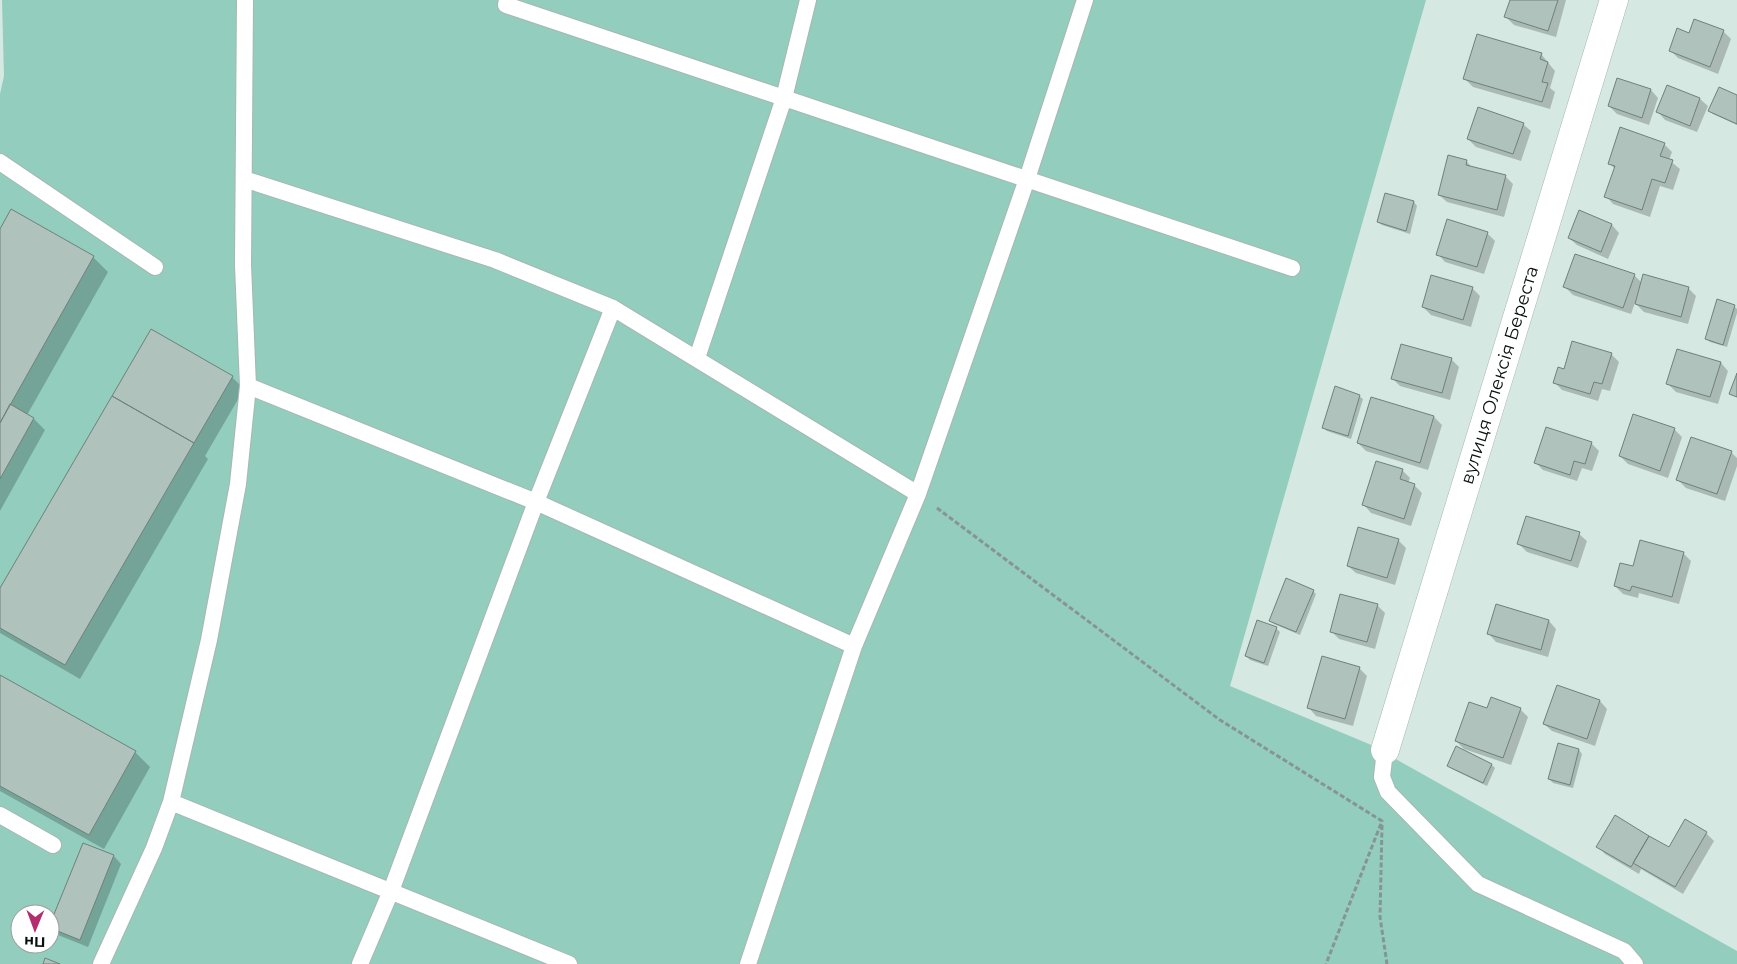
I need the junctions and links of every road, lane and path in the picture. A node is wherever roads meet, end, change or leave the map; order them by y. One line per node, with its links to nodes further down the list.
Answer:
1 (244, 0): 9 (lane)
2 (507, 0): 6 (lane)
3 (808, 0): 6 (lane)
4 (1085, 0): 8 (lane)
5 (1614, 0): 18 (street, вулиця Олексія Береста)
6 (784, 98): 8 (lane); 13 (lane)
7 (0, 162): 10 (lane)
8 (1027, 179): 11 (lane); 15 (lane)
9 (244, 180): 12 (lane); 14 (lane)
10 (155, 267)
11 (1292, 268)
12 (613, 308): 13 (lane); 16 (lane)
13 (697, 358): 15 (lane)
14 (248, 386): 16 (lane); 20 (lane)
15 (918, 494): 17 (lane); 22 (path)
16 (536, 502): 17 (lane); 24 (lane)
17 (854, 646): 28 (lane)
18 (1385, 750): 19 (lane)
19 (1382, 777): 22 (path); 31 (lane)
20 (171, 802): 24 (lane); 25 (lane)
21 (0, 815): 23 (lane)
22 (1382, 821): 29 (path); 30 (path)
23 (53, 845)
24 (391, 891): 26 (lane); 27 (lane)
25 (101, 964)
26 (360, 964)
27 (569, 964)
28 (748, 964)
29 (1326, 964)
30 (1387, 964)
31 (1635, 964)

